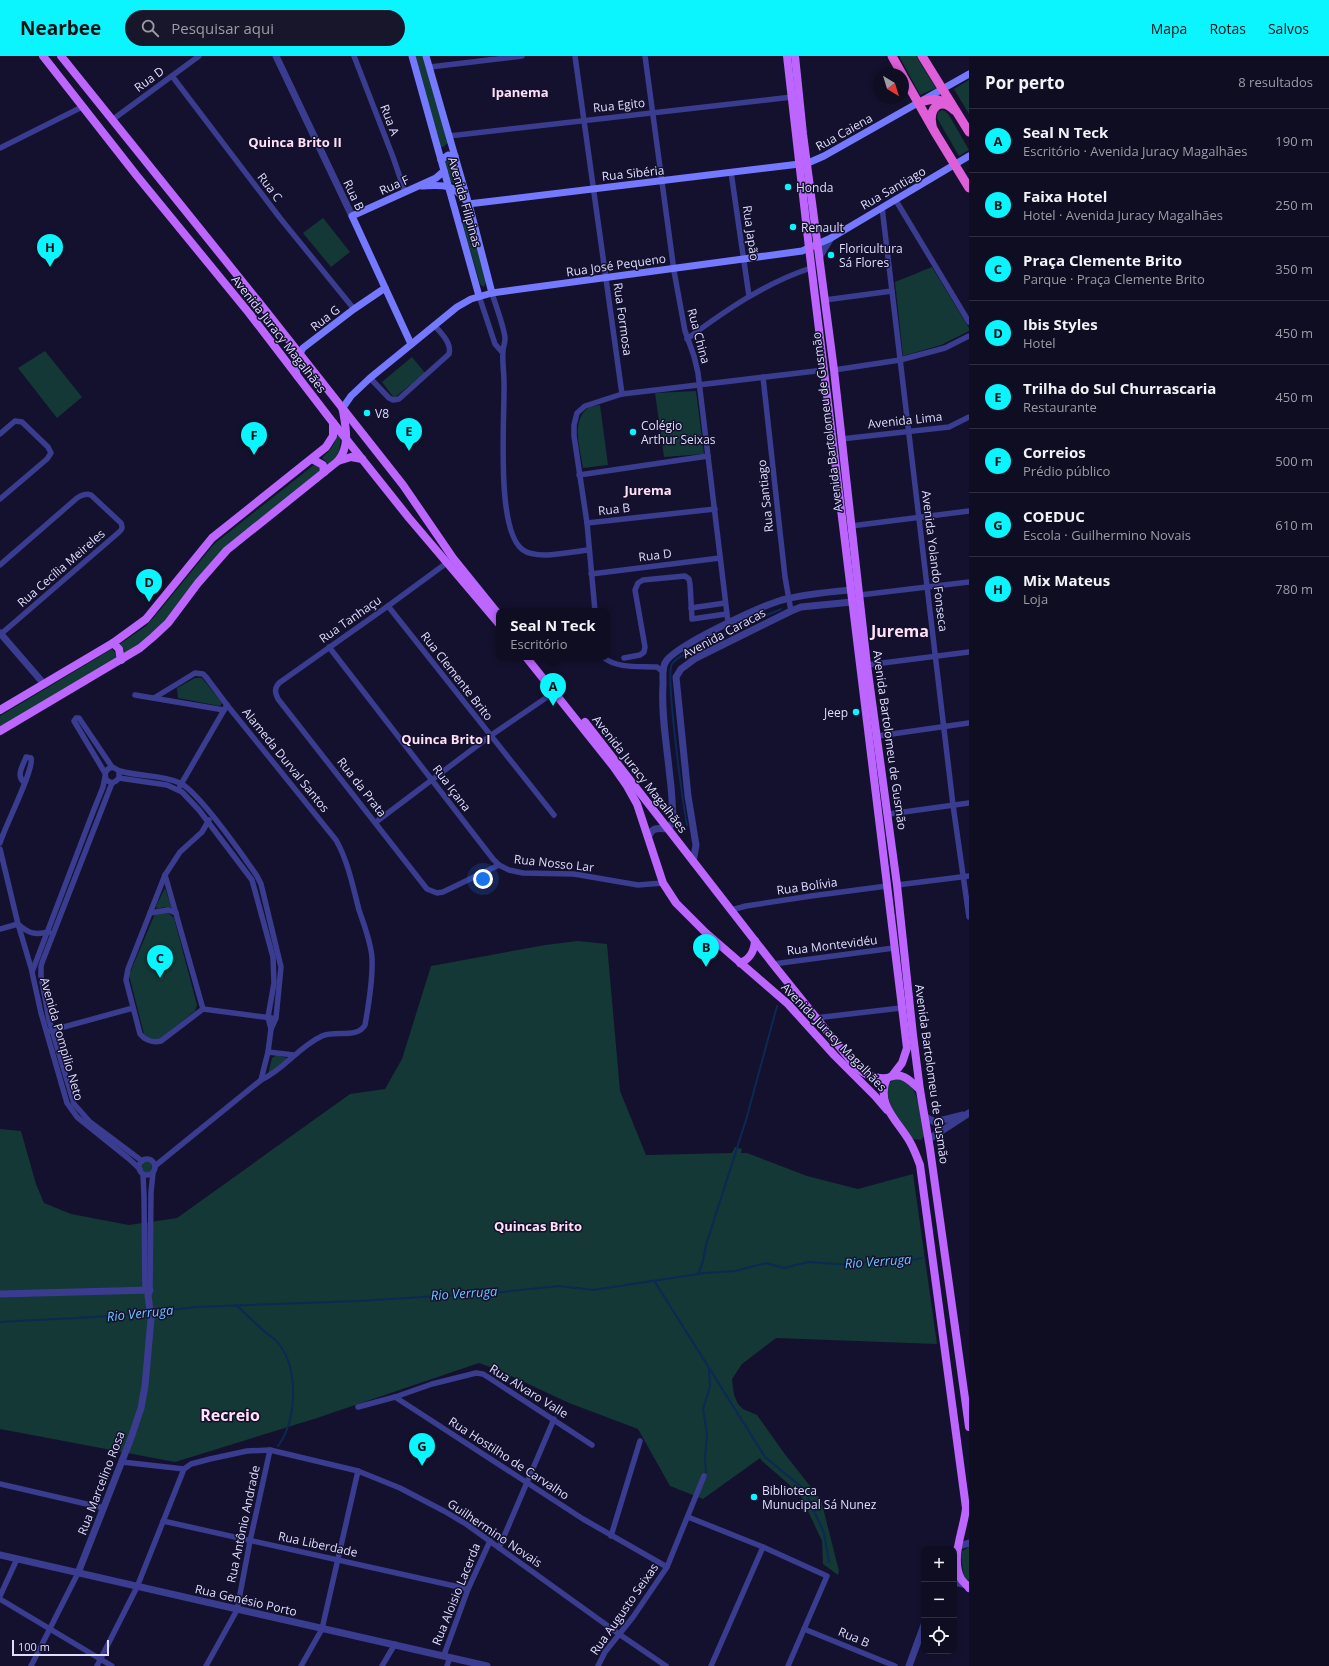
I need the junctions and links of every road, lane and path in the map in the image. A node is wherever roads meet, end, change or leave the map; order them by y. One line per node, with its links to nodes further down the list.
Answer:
1 (43, 56): 24 (main road, Avenida Juracy Magalhães)
2 (61, 56): 27 (main road, Avenida Juracy Magalhães)
3 (199, 56): 18 (street, Rua D)
4 (276, 56): 51 (street, Rua B)
5 (354, 56): 47 (street, Rua A)
6 (412, 56): 34 (main road, Avenida Filipinas)
7 (426, 56): 15 (main road, Avenida Filipinas)
8 (522, 56): 15 (street)
9 (575, 56): 28 (street, Rua Formosa)
10 (645, 56): 25 (street, Rua China)
11 (787, 56): 21 (main road, Avenida Bartolomeu de Gusmão)
12 (795, 56): 38 (main road, Avenida Bartolomeu de Gusmão)
13 (892, 56): 16 (highway)
14 (922, 56): 20 (highway)
15 (430, 67): 31 (main road, Avenida Filipinas)
16 (898, 68)
17 (969, 74): 20 (main road, Rua Caiena)
18 (172, 76): 27 (street, Rua D); 68 (street, Rua C)
19 (909, 85): 22 (highway)
20 (943, 89): 22 (main road, Rua Caiena); 26 (highway)
21 (792, 97): 25 (street, Rua Egito); 38 (main road, Avenida Bartolomeu de Gusmão)
22 (921, 102): 23 (highway); 30 (highway); 38 (main road, Rua Caiena)
23 (949, 106): 26 (highway); 30 (highway)
24 (82, 107): 33 (street); 69 (main road, Avenida Juracy Magalhães)
25 (652, 113): 28 (street, Rua Egito); 42 (street, Rua China)
26 (960, 118): 29 (highway)
27 (112, 120): 67 (main road, Avenida Juracy Magalhães)
28 (583, 120): 31 (street, Rua Egito); 45 (street, Rua Formosa)
29 (969, 132)
30 (936, 134): 39 (highway)
31 (449, 136): 32 (main road, Avenida Filipinas)
32 (452, 145): 34 (main road); 35 (main road, Avenida Filipinas)
33 (0, 148)
34 (438, 149): 37 (main road, Avenida Filipinas)
35 (455, 156): 37 (main road); 49 (main road, Avenida Filipinas)
36 (968, 156): 39 (main road, Rua Santiago)
37 (441, 160): 40 (main road, Avenida Filipinas)
38 (803, 164): 41 (main road, Rua Sibéria); 54 (main road, Avenida Bartolomeu de Gusmão); 55 (main road, Avenida Bartolomeu de Gusmão)
39 (955, 165): 46 (highway); 48 (main road, Rua Santiago)
40 (444, 171): 43 (main road, Rua F); 44 (main road, Avenida Filipinas)
41 (732, 172): 42 (main road, Rua Sibéria); 57 (street, Rua Japão)
42 (662, 181): 45 (main road, Rua Sibéria); 58 (street, Rua China)
43 (419, 186): 44 (main road); 47 (main road, Rua F)
44 (448, 186): 49 (main road); 52 (main road, Avenida Filipinas)
45 (593, 188): 49 (main road, Rua Sibéria); 60 (street, Rua Formosa)
46 (969, 188)
47 (405, 192): 51 (main road, Rua F)
48 (895, 199): 50 (main road, Rua Santiago); 70 (street)
49 (468, 204): 52 (main road); 63 (main road, Avenida Filipinas)
50 (882, 207): 53 (main road, Rua Santiago); 62 (street, Avenida Yolando Fonseca)
51 (352, 216): 61 (main road, Rua B)
52 (458, 219): 64 (main road, Avenida Filipinas)
53 (831, 238): 54 (main road, Rua Santiago); 56 (street)
54 (818, 244): 55 (main road, Rua Santiago); 56 (main road, Avenida Bartolomeu de Gusmão)
55 (809, 246): 57 (main road, Rua José Pequeno); 59 (main road, Avenida Bartolomeu de Gusmão)
56 (820, 256): 66 (main road, Avenida Bartolomeu de Gusmão)
57 (743, 258): 58 (main road, Rua José Pequeno); 65 (street, Rua Japão)
58 (674, 268): 60 (main road, Rua José Pequeno); 73 (street, Rua China)
59 (812, 268): 65 (street); 78 (main road, Avenida Bartolomeu de Gusmão)
60 (606, 277): 63 (main road, Rua José Pequeno); 84 (street, Rua Formosa)
61 (385, 288): 68 (main road, Rua G); 74 (main road, Rua B)
62 (892, 291): 66 (street); 77 (street, Avenida Yolando Fonseca)
63 (492, 293): 64 (main road, Rua José Pequeno); 75 (street, Avenida Filipinas)
64 (479, 296): 71 (main road, Rua José Pequeno); 75 (street, Avenida Filipinas)
65 (749, 296): 73 (street)
66 (825, 300): 79 (main road, Avenida Bartolomeu de Gusmão)
67 (262, 306): 69 (main road); 76 (main road, Avenida Juracy Magalhães)
68 (354, 309): 76 (main road, Rua G)
69 (249, 313): 80 (main road, Avenida Juracy Magalhães)
70 (969, 322)
71 (434, 325): 74 (main road, Rua José Pequeno); 81 (street)
72 (969, 336): 77 (street)
73 (688, 339): 83 (street, Rua China)
74 (411, 344): 81 (main road, Rua José Pequeno)
75 (502, 352): 106 (street, Avenida Filipinas)
76 (299, 354): 80 (main road); 85 (main road, Avenida Juracy Magalhães)
77 (900, 360): 79 (street); 88 (street, Avenida Yolando Fonseca)
78 (824, 370): 82 (street); 113 (main road, Avenida Bartolomeu de Gusmão)
79 (834, 370): 91 (main road, Avenida Bartolomeu de Gusmão)
80 (297, 377): 87 (main road, Avenida Juracy Magalhães)
81 (370, 378): 85 (main road, Rua José Pequeno)
82 (763, 378): 83 (street); 115 (street, Rua Santiago)
83 (699, 385): 84 (street); 92 (street, Rua China)
84 (622, 394): 97 (street)
85 (342, 408): 90 (main road); 99 (main road, Avenida Juracy Magalhães)
86 (969, 417): 88 (street, Avenida Lima)
87 (333, 422): 90 (main road, Avenida Juracy Magalhães); 93 (main road)
88 (908, 430): 91 (street, Avenida Lima); 103 (street, Avenida Yolando Fonseca)
89 (0, 434): 98 (street)
90 (346, 439): 94 (main road, Avenida Juracy Magalhães); 95 (main road)
91 (841, 439): 105 (main road, Avenida Bartolomeu de Gusmão)
92 (708, 456): 97 (street); 100 (street, Rua China)
93 (312, 459): 96 (main road); 127 (main road)
94 (362, 459): 95 (main road); 102 (main road, Avenida Juracy Magalhães)
95 (338, 460): 96 (main road)
96 (324, 472): 132 (main road)
97 (579, 475): 104 (street)
98 (0, 499)
99 (420, 509): 102 (main road); 121 (main road, Avenida Juracy Magalhães)
100 (715, 509): 104 (street, Rua B); 107 (street, Rua China)
101 (969, 511): 103 (street)
102 (409, 518): 108 (main road, Avenida Juracy Magalhães)
103 (918, 518): 105 (street); 112 (street, Avenida Yolando Fonseca)
104 (587, 523): 106 (street)
105 (851, 526): 114 (main road, Avenida Bartolomeu de Gusmão)
106 (588, 550): 110 (street)
107 (720, 558): 110 (street, Rua D); 117 (street, Rua China)
108 (448, 562): 118 (street, Rua Tanhaçu); 124 (main road, Avenida Juracy Magalhães)
109 (0, 565): 126 (street, Rua Cecília Meireles)
110 (591, 574): 119 (street)
111 (969, 582): 112 (street)
112 (928, 588): 114 (street); 130 (street, Avenida Yolando Fonseca)
113 (851, 590): 115 (street, Avenida Caracas); 116 (main road, Avenida Bartolomeu de Gusmão)
114 (860, 595): 136 (main road, Avenida Bartolomeu de Gusmão)
115 (789, 598): 122 (street, Rua Santiago); 125 (street, Avenida Caracas)
116 (852, 602): 122 (street, Avenida Caracas); 177 (main road, Avenida Bartolomeu de Gusmão)
117 (725, 603): 120 (street); 123 (street, Rua China)
118 (388, 606): 128 (street, Rua Tanhaçu); 148 (street, Rua Clemente Brito)
119 (595, 608)
120 (691, 608): 123 (street); 131 (street)
121 (496, 611)
122 (791, 611): 171 (street, Avenida Caracas)
123 (726, 614): 125 (street, Rua China)
124 (496, 620)
125 (728, 622): 137 (street, Avenida Caracas)
126 (0, 633): 138 (street)
127 (113, 643): 132 (main road); 138 (main road)
128 (329, 647): 142 (street, Rua Tanhaçu); 154 (street, Rua Içana)
129 (969, 652): 130 (street)
130 (936, 656): 136 (street); 146 (street, Avenida Yolando Fonseca)
131 (624, 658)
132 (121, 660): 147 (main road)
133 (529, 660): 139 (main road, Avenida Juracy Magalhães)
134 (535, 660): 139 (main road, Avenida Juracy Magalhães)
135 (607, 660): 137 (street)
136 (867, 664): 149 (main road, Avenida Bartolomeu de Gusmão)
137 (663, 672): 166 (street, Avenida Caracas)
138 (44, 684): 144 (main road)
139 (557, 691): 148 (street); 166 (main road, Avenida Juracy Magalhães); 168 (main road, Avenida Juracy Magalhães)
140 (135, 695): 141 (street)
141 (154, 698): 143 (street); 143 (street)
142 (278, 699): 165 (street, Rua da Prata)
143 (226, 708): 157 (street, Alameda Durval Santos); 201 (street, Alameda Durval Santos)
144 (0, 710)
145 (969, 723): 146 (street)
146 (945, 727): 149 (street); 160 (street, Avenida Yolando Fonseca)
147 (0, 731)
148 (490, 736): 154 (street); 162 (street, Rua Clemente Brito)
149 (878, 736): 161 (main road, Avenida Bartolomeu de Gusmão)
150 (112, 767): 151 (street); 152 (street); 152 (street)
151 (119, 770): 153 (street); 157 (street)
152 (105, 775): 156 (street); 186 (street, Avenida Pompilio Neto)
153 (120, 778): 156 (street); 158 (street)
154 (432, 780): 165 (street); 172 (street, Rua Içana)
155 (25, 783): 167 (street)
156 (112, 783): 185 (street, Avenida Pompilio Neto)
157 (181, 783): 158 (street, Alameda Durval Santos); 163 (street)
158 (178, 790): 164 (street)
159 (969, 803): 160 (street)
160 (953, 805): 161 (street); 174 (street, Avenida Yolando Fonseca)
161 (888, 814): 176 (main road, Avenida Bartolomeu de Gusmão)
162 (554, 815)
163 (212, 816): 164 (street); 196 (street)
164 (208, 822): 173 (street); 195 (street)
165 (376, 822): 178 (street, Rua da Prata)
166 (667, 829): 168 (street); 171 (main road, Avenida Juracy Magalhães)
167 (1, 833): 169 (street)
168 (648, 838): 175 (main road, Avenida Juracy Magalhães)
169 (0, 843)
170 (0, 849): 183 (street)
171 (693, 862): 179 (main road, Avenida Juracy Magalhães)
172 (499, 865): 175 (street, Rua Nosso Lar); 178 (street, Rua Nosso Lar)
173 (164, 875): 180 (street); 181 (street)
174 (966, 876): 176 (street); 182 (street, Avenida Yolando Fonseca)
175 (663, 883): 189 (main road, Avenida Juracy Magalhães)
176 (897, 885): 204 (main road, Avenida Bartolomeu de Gusmão)
177 (887, 886): 179 (street, Rua Bolívia); 188 (main road, Avenida Bartolomeu de Gusmão)
178 (427, 889)
179 (731, 910): 187 (main road, Avenida Juracy Magalhães)
180 (150, 913): 181 (street); 192 (street)
181 (176, 913): 194 (street)
182 (969, 917)
183 (18, 924): 184 (street); 186 (street); 191 (street)
184 (0, 930)
185 (55, 930): 186 (street); 199 (street, Avenida Pompilio Neto)
186 (46, 932): 191 (street, Avenida Pompilio Neto)
187 (755, 941): 189 (main road); 190 (main road, Avenida Juracy Magalhães)
188 (894, 948): 190 (street, Rua Montevidéu); 193 (main road, Avenida Bartolomeu de Gusmão)
189 (740, 962): 205 (main road, Avenida Juracy Magalhães)
190 (773, 964): 197 (main road, Avenida Juracy Magalhães)
191 (32, 972): 199 (street, Avenida Pompilio Neto)
192 (133, 1008): 194 (street); 199 (street)
193 (901, 1008): 197 (street); 202 (main road, Avenida Bartolomeu de Gusmão)
194 (203, 1009): 195 (street)
195 (268, 1017): 196 (street); 198 (street)
196 (276, 1018): 198 (street)
197 (815, 1018): 202 (main road, Avenida Juracy Magalhães)
198 (271, 1029): 200 (street)
199 (50, 1031): 210 (street, Avenida Pompilio Neto); 212 (street, Avenida Pompilio Neto)
200 (268, 1052): 201 (street); 203 (street)
201 (294, 1055): 203 (street)
202 (889, 1077): 204 (main road, Avenida Juracy Magalhães); 205 (main road)
203 (261, 1080): 211 (street)
204 (920, 1090): 207 (main road, Avenida Bartolomeu de Gusmão)
205 (887, 1110): 209 (main road, Avenida Juracy Magalhães)
206 (969, 1113): 207 (street); 208 (street)
207 (925, 1117): 208 (main road, Avenida Bartolomeu de Gusmão)
208 (929, 1140): 219 (main road, Avenida Bartolomeu de Gusmão)
209 (910, 1141): 238 (main road, Avenida Bartolomeu de Gusmão)
210 (142, 1161): 211 (street); 212 (street)
211 (155, 1166): 213 (street)
212 (141, 1171): 213 (street); 215 (street, Rua Marcelino Rosa)
213 (153, 1173): 215 (street, Rua Marcelino Rosa)
214 (0, 1294): 215 (street)
215 (148, 1295): 223 (street, Rua Marcelino Rosa)
216 (395, 1397): 217 (street, Rua Alvaro Valle); 218 (street, Rua Alvaro Valle); 228 (street, Rua Hostilho de Carvalho)
217 (358, 1407)
218 (554, 1419): 221 (street, Rua Alvaro Valle); 228 (street, Rua Aloisio Lacerda)
219 (969, 1427)
220 (640, 1441): 232 (street)
221 (592, 1445)
222 (270, 1450): 224 (street, Guilhermino Novais); 225 (street, Guilhermino Novais); 233 (street, Rua Antônio Andrade)
223 (122, 1462): 224 (street); 229 (street, Rua Marcelino Rosa)
224 (184, 1469): 231 (street)
225 (358, 1471): 234 (street, Guilhermino Novais); 241 (street)
226 (704, 1476): 230 (street, Rua Augusto Seixas)
227 (0, 1484): 229 (street)
228 (528, 1484): 232 (street, Rua Hostilho de Carvalho); 237 (street, Rua Aloisio Lacerda)
229 (104, 1508): 244 (street, Rua Marcelino Rosa)
230 (688, 1517): 236 (street); 243 (street, Rua Augusto Seixas)
231 (163, 1521): 233 (street, Rua Liberdade); 247 (street)
232 (611, 1536): 243 (street, Rua Hostilho de Carvalho)
233 (250, 1541): 241 (street, Rua Liberdade); 250 (street, Rua Antônio Andrade)
234 (490, 1541): 237 (street, Guilhermino Novais); 248 (street, Rua Aloisio Lacerda)
235 (969, 1543): 238 (street)
236 (763, 1547): 251 (street); 269 (street)
237 (499, 1548): 255 (street, Guilhermino Novais)
238 (957, 1548)
239 (0, 1555): 240 (street, Rua Genésio Porto)
240 (16, 1559): 244 (street, Rua Genésio Porto); 249 (street)
241 (338, 1560): 248 (street, Rua Liberdade); 252 (street)
242 (957, 1561): 246 (main road, Avenida Bartolomeu de Gusmão)
243 (667, 1567): 255 (street, Rua Augusto Seixas)
244 (78, 1573): 247 (street, Rua Genésio Porto); 253 (street, Rua Marcelino Rosa)
245 (957, 1583): 246 (street)
246 (968, 1586)
247 (137, 1587): 250 (street, Rua Genésio Porto); 258 (street)
248 (468, 1589): 257 (street, Rua Aloisio Lacerda)
249 (0, 1598): 253 (street)
250 (237, 1610): 252 (street, Rua Genésio Porto); 262 (street, Rua Antônio Andrade)
251 (804, 1628): 270 (street); 271 (street, Rua B)
252 (322, 1629): 256 (street, Rua Genésio Porto); 263 (street)
253 (50, 1630): 258 (street); 259 (street, Rua Marcelino Rosa)
254 (921, 1633): 272 (street)
255 (619, 1634): 267 (street, Rua Augusto Seixas); 268 (street, Guilhermino Novais)
256 (395, 1644): 257 (street, Rua Genésio Porto); 264 (street)
257 (447, 1656): 265 (street, Rua Aloisio Lacerda); 266 (street, Rua Genésio Porto)
258 (100, 1660): 260 (street); 261 (street)
259 (31, 1666)
260 (97, 1666)
261 (112, 1666)
262 (206, 1666)
263 (301, 1666)
264 (382, 1666)
265 (447, 1666)
266 (487, 1666)
267 (598, 1666)
268 (666, 1666)
269 (711, 1666)
270 (788, 1666)
271 (895, 1666)
272 (908, 1666)

